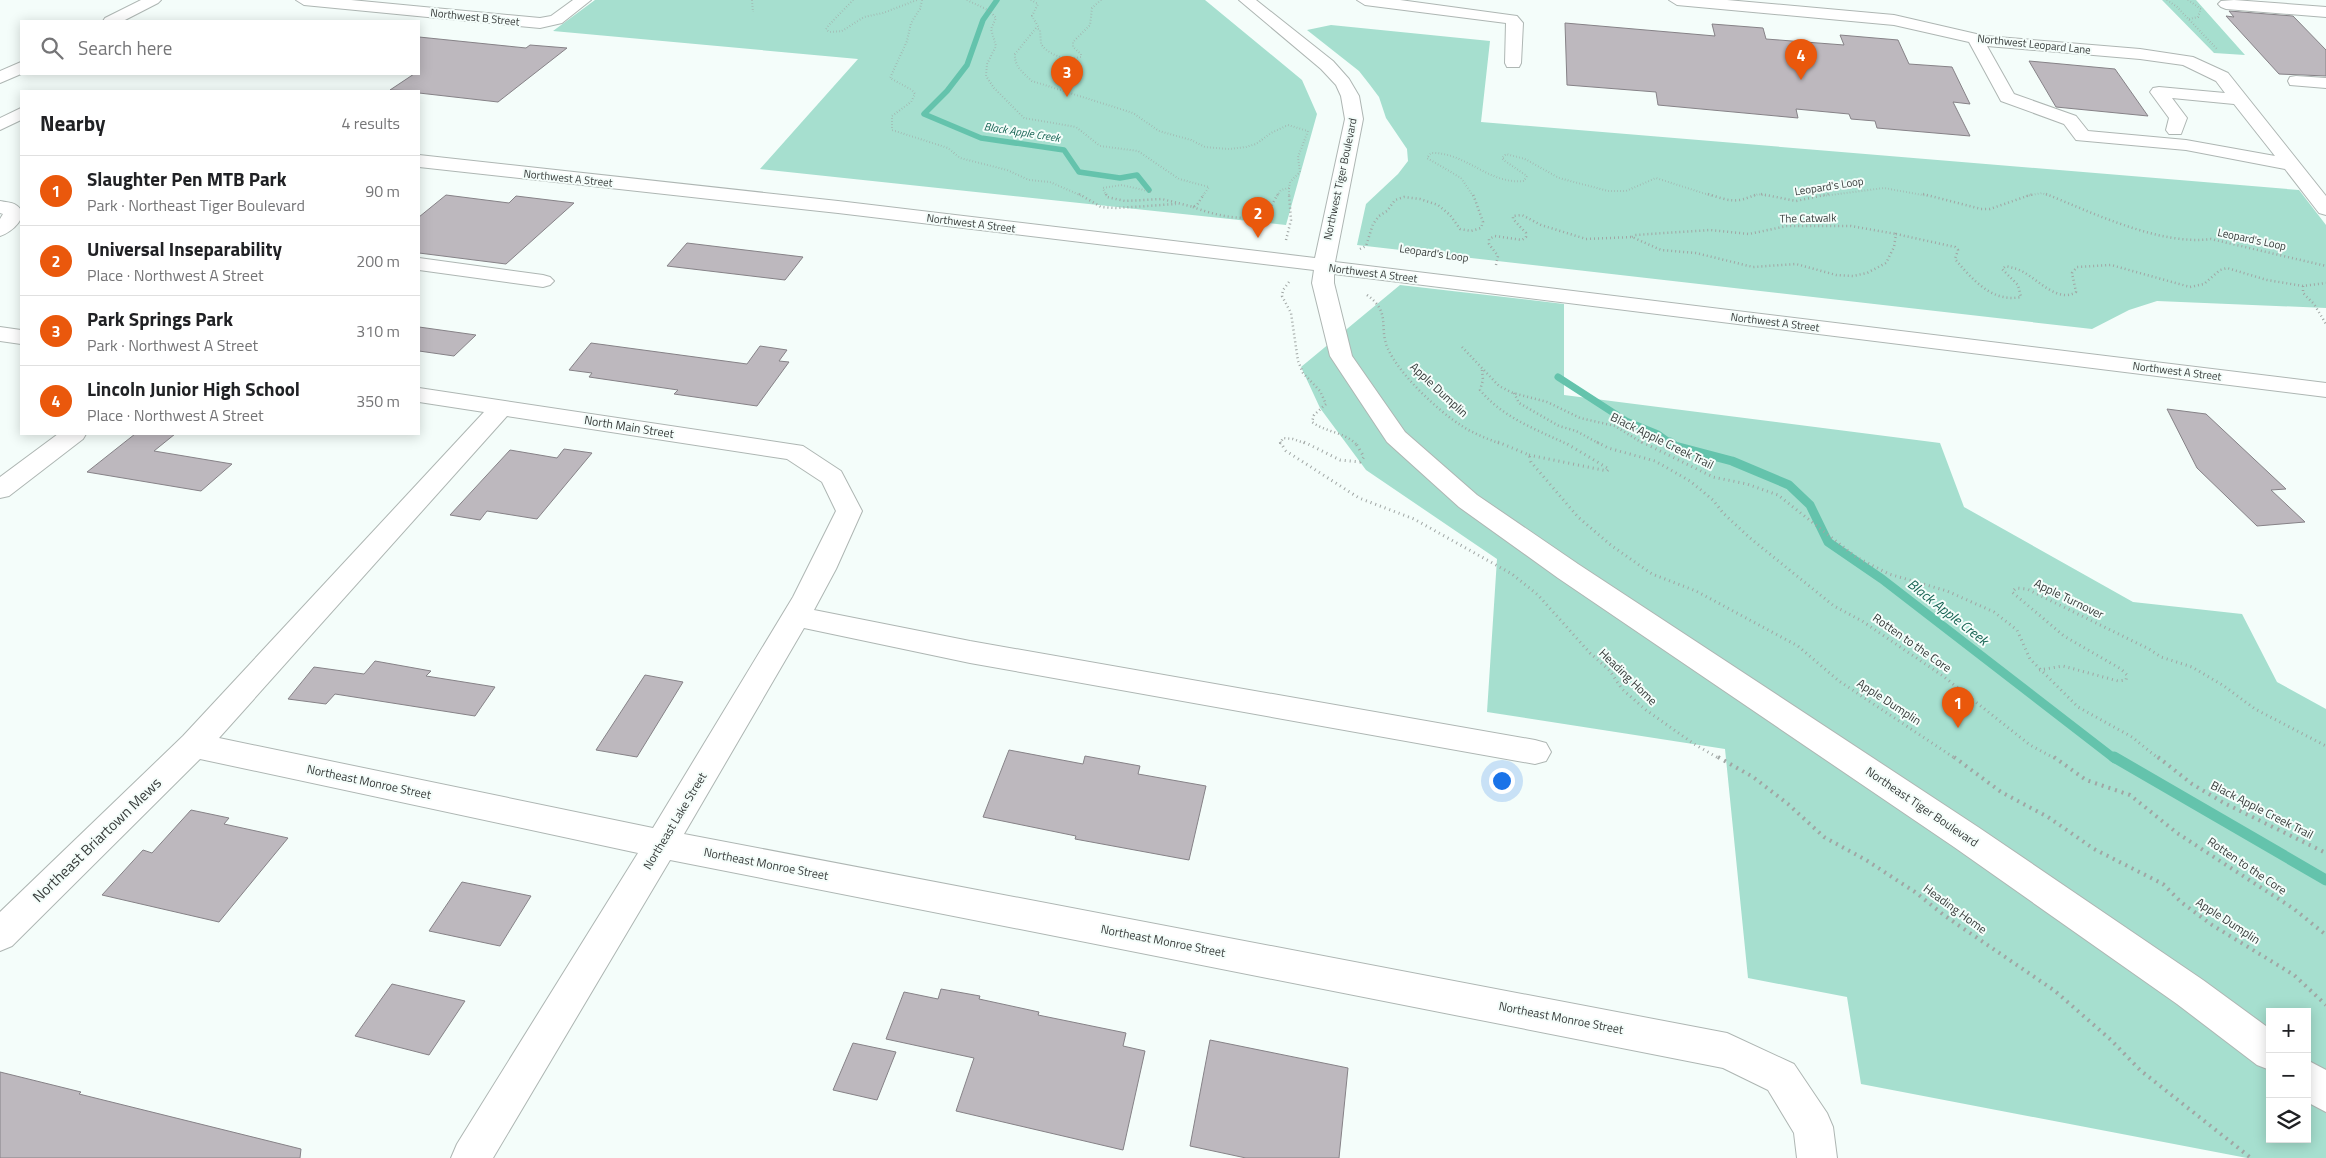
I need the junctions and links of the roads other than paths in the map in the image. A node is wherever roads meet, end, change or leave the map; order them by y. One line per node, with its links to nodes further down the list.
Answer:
1 (153, 0): 9 (street)
2 (304, 0): 3 (street, Northwest B Street)
3 (583, 0)
4 (1247, 0): 28 (street, Northwest Tiger Boulevard)
5 (1365, 0): 11 (street)
6 (1677, 0): 10 (street, Northwest Leopard Lane)
7 (2226, 4): 8 (street)
8 (2326, 12)
9 (113, 20)
10 (1975, 38): 16 (street, Northwest Leopard Lane); 23 (street)
11 (1513, 63)
12 (20, 68): 13 (street)
13 (0, 78)
14 (2296, 81): 15 (street)
15 (2326, 83)
16 (2238, 99): 21 (street); 23 (street, Northwest Leopard Lane)
17 (0, 111): 18 (street)
18 (20, 113)
19 (20, 114): 20 (street)
20 (0, 125)
21 (2175, 130)
22 (420, 162): 28 (street, Northwest A Street)
23 (2291, 165): 25 (street, Northwest Leopard Lane)
24 (0, 207): 26 (street)
25 (2326, 209)
26 (0, 230)
27 (420, 264): 29 (street)
28 (1322, 266): 32 (street, Northwest A Street); 38 (street, Northwest Tiger Boulevard)
29 (543, 281)
30 (0, 334): 31 (street)
31 (20, 337)
32 (2326, 390)
33 (420, 396): 34 (street, North Main Street)
34 (501, 408): 36 (street, North Main Street); 40 (street)
35 (73, 435): 37 (street)
36 (832, 477): 39 (street, Northeast Lake Street)
37 (0, 490)
38 (1568, 571): 44 (street, Northeast Tiger Boulevard)
39 (795, 616): 41 (street); 42 (street, Northeast Lake Street)
40 (194, 745): 42 (street, Northeast Monroe Street); 43 (street, Northeast Briartown Mews)
41 (1535, 752)
42 (662, 844): 47 (street, Northeast Lake Street); 48 (street, Northeast Monroe Street)
43 (0, 935)
44 (2266, 1049)
45 (2311, 1083): 46 (street)
46 (2326, 1094)
47 (471, 1158)
48 (1817, 1158)

